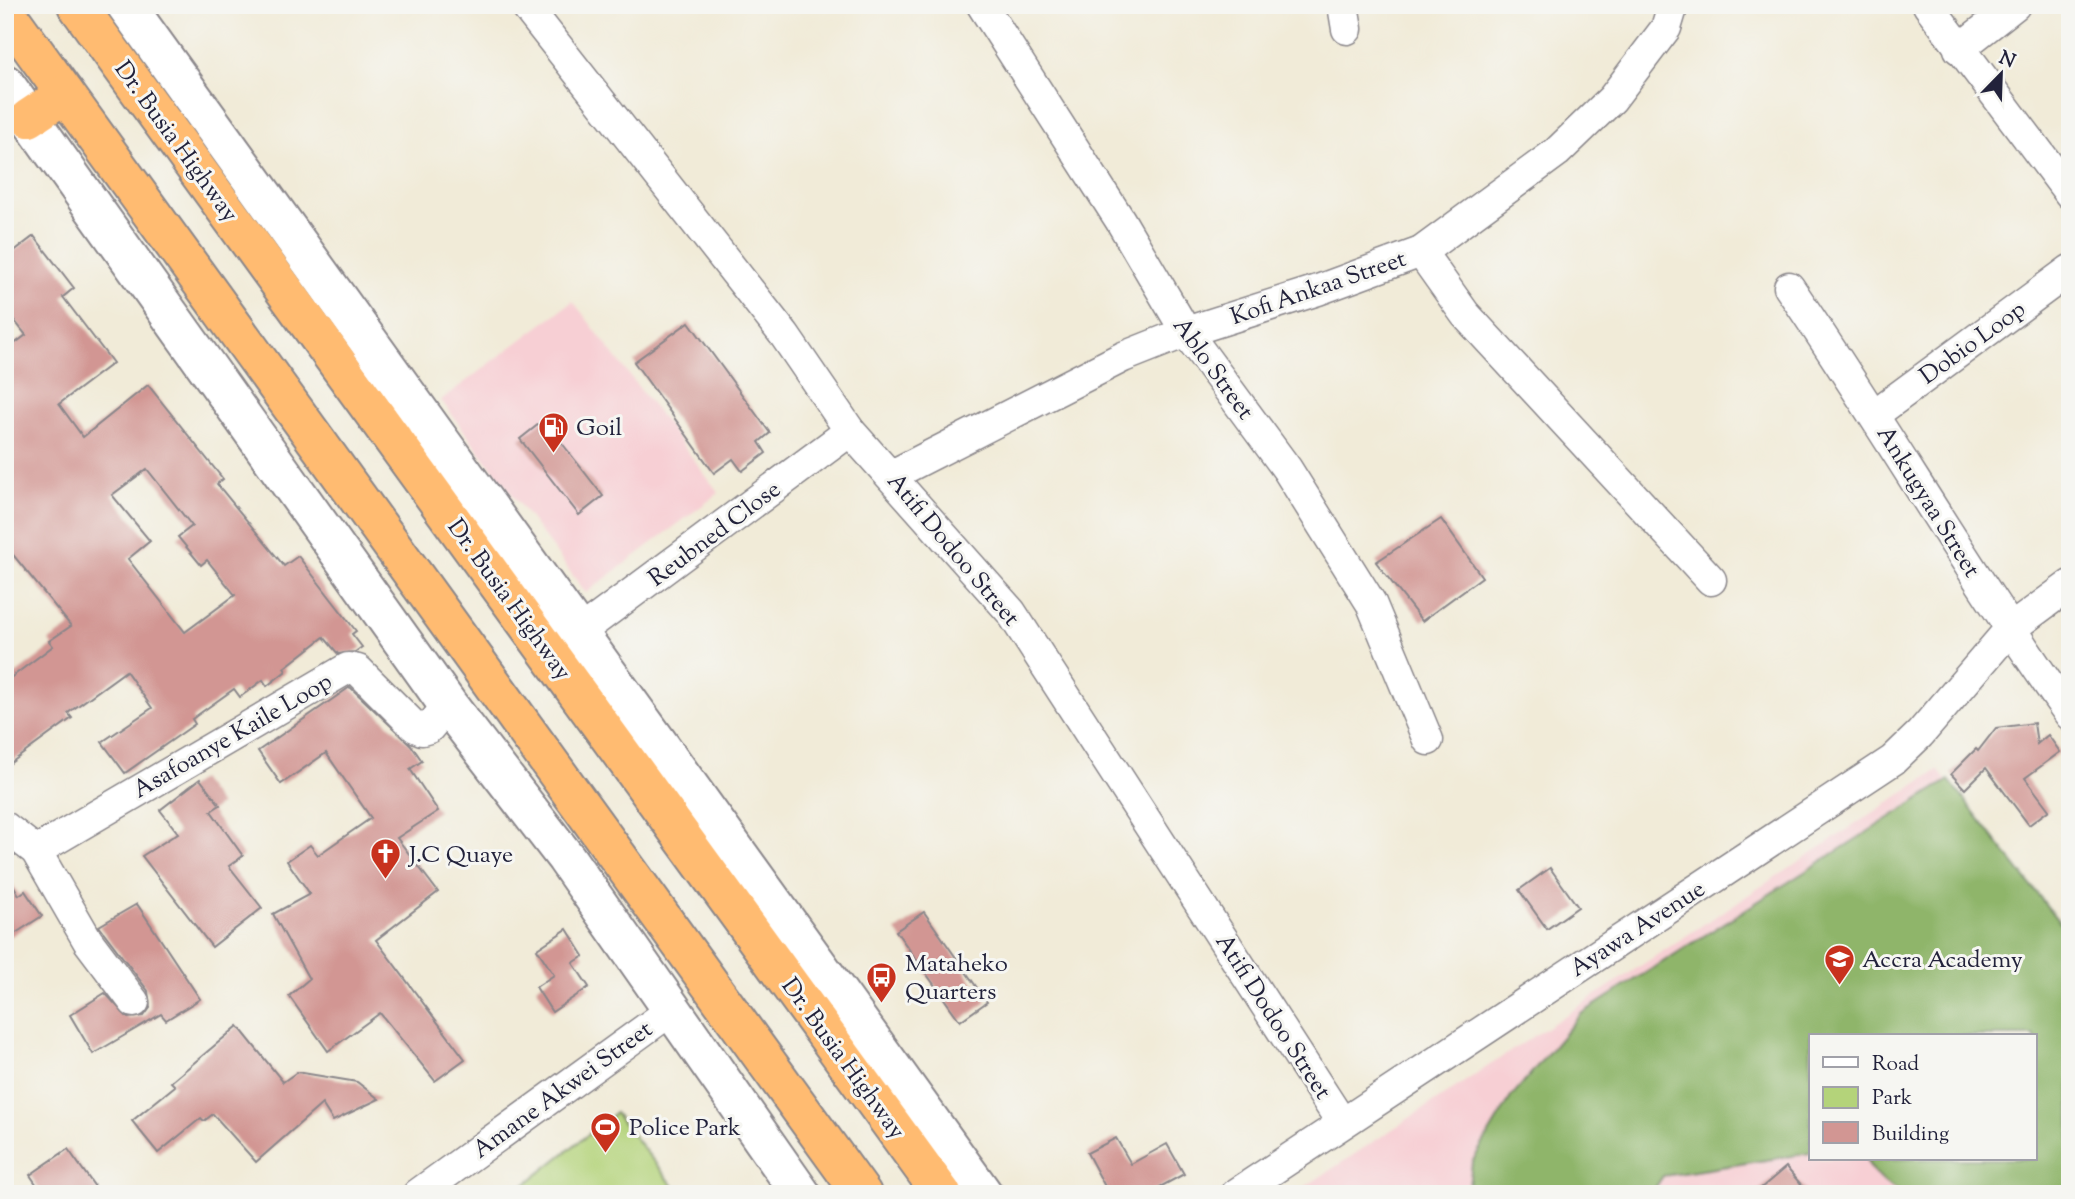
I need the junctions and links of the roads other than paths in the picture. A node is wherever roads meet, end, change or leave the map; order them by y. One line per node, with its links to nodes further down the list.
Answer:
1 (77, 5): 36 (highway, Dr. Busia Highway)
2 (126, 5): 24 (street, Dr. Busia Highway)
3 (525, 5): 19 (street, Atifi Dodoo Street)
4 (982, 5): 17 (street, Ablo Street)
5 (1673, 5): 14 (street, Kofi Ankaa Street)
6 (1928, 5): 9 (street)
7 (2015, 5): 9 (street)
8 (5, 11): 11 (highway)
9 (1959, 49): 13 (street)
10 (5, 84): 12 (street)
11 (65, 94): 12 (highway); 35 (highway)
12 (29, 118): 25 (street)
13 (2070, 194)
14 (1421, 252): 17 (street, Kofi Ankaa Street); 21 (street)
15 (2070, 270): 18 (street, Dobio Loop)
16 (1789, 286): 18 (street, Ankugyaa Street)
17 (1186, 332): 20 (street, Kofi Ankaa Street); 27 (street, Ablo Street)
18 (1875, 414): 23 (street, Ankugyaa Street)
19 (850, 431): 20 (street, Atifi Dodoo Street); 24 (street, Reubned Close)
20 (892, 475): 32 (street, Atifi Dodoo Street)
21 (1711, 580)
22 (2070, 585): 23 (street, Ayawa Avenue)
23 (2009, 629): 26 (street, Ankugyaa Street); 32 (street, Ayawa Avenue)
24 (578, 634): 37 (street, Dr. Busia Highway)
25 (448, 705): 29 (street, Asafoanye Kaile Loop); 31 (street)
26 (2070, 715)
27 (1428, 740)
28 (5, 827): 29 (street)
29 (36, 851): 30 (street)
30 (134, 1002)
31 (673, 1009): 33 (street, Amane Akwei Street); 34 (street)
32 (1342, 1123): 38 (street, Ayawa Avenue)
33 (418, 1194)
34 (801, 1194)
35 (862, 1194)
36 (942, 1194)
37 (983, 1194)
38 (1236, 1194)

